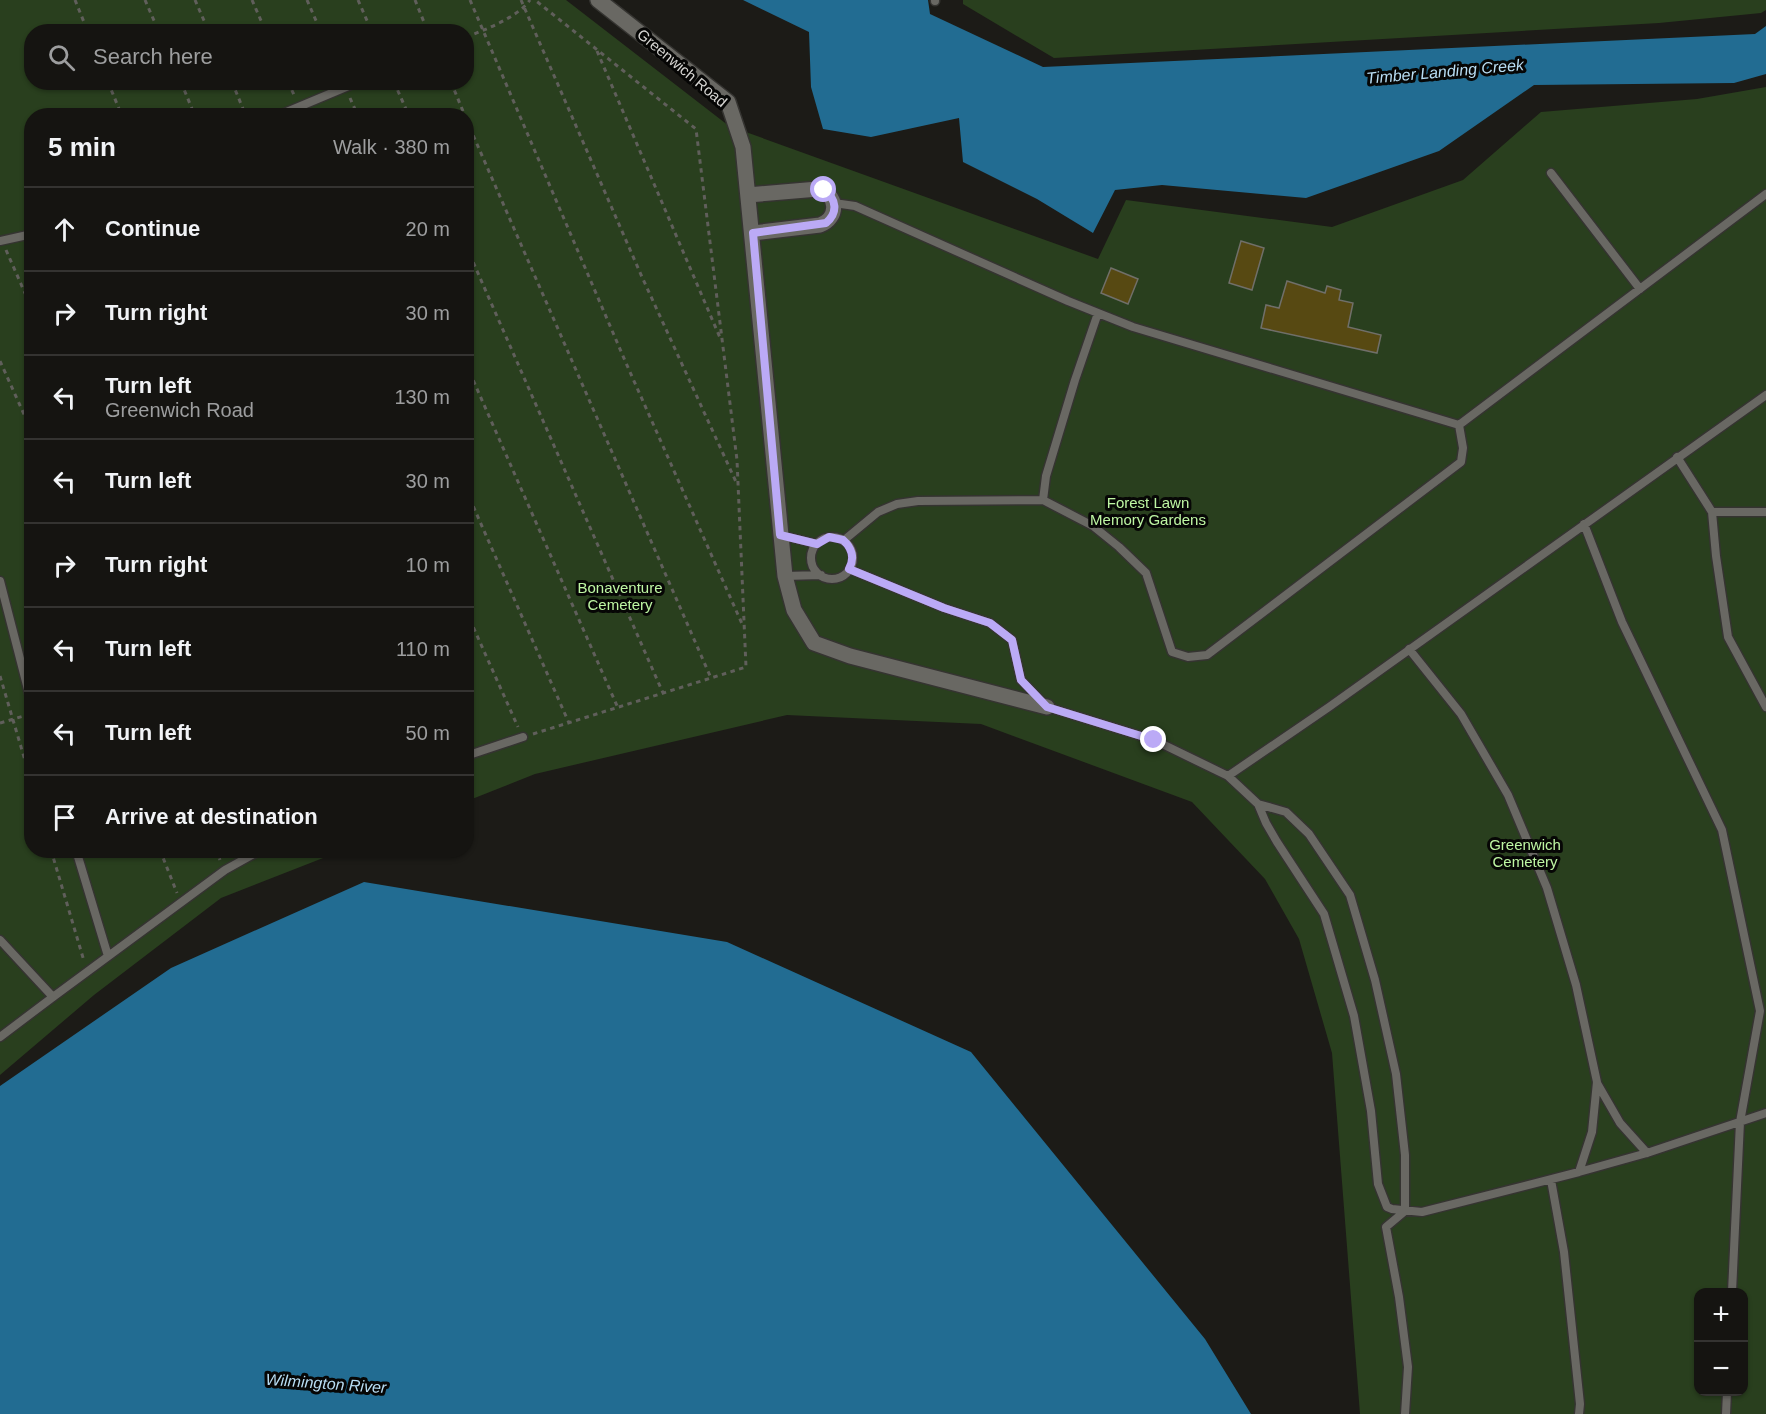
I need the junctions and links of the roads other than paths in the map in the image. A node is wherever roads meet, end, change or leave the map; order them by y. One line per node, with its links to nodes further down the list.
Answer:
1 (598, 0): 6 (street, Greenwich Road)
2 (339, 90): 3 (lane)
3 (296, 108)
4 (1551, 173): 11 (lane)
5 (1766, 194): 11 (lane)
6 (748, 195): 7 (street); 8 (street, Greenwich Road)
7 (834, 203): 8 (street); 12 (lane)
8 (753, 233): 20 (street, Greenwich Road)
9 (24, 236): 10 (lane)
10 (1, 241)
11 (1640, 289): 14 (lane)
12 (1098, 313): 14 (lane); 16 (lane)
13 (1766, 395): 15 (lane)
14 (1459, 425): 16 (lane)
15 (1677, 458): 17 (lane); 19 (lane)
16 (1043, 500): 21 (lane)
17 (1712, 512): 18 (lane); 30 (lane)
18 (1766, 512)
19 (1584, 524): 27 (lane); 43 (lane)
20 (780, 535): 22 (lane); 24 (street, Greenwich Road)
21 (843, 540): 22 (lane); 23 (lane)
22 (817, 544): 25 (lane)
23 (849, 569): 25 (lane); 29 (lane)
24 (785, 576): 25 (lane); 29 (street, Greenwich Road)
25 (821, 576)
26 (0, 581): 28 (lane)
27 (1409, 649): 33 (lane); 41 (lane)
28 (24, 674)
29 (1047, 707): 33 (lane)
30 (1766, 707)
31 (523, 737): 32 (lane)
32 (474, 753)
33 (1228, 776): 34 (lane)
34 (1258, 804): 47 (lane); 47 (lane)
35 (78, 858): 38 (lane)
36 (247, 858): 38 (lane)
37 (0, 940): 39 (lane)
38 (108, 956): 39 (lane)
39 (53, 997): 40 (lane)
40 (0, 1037)
41 (1597, 1082): 44 (lane); 45 (lane)
42 (1766, 1113): 43 (lane)
43 (1740, 1122): 44 (lane); 48 (lane)
44 (1647, 1153): 45 (lane)
45 (1579, 1172): 46 (lane)
46 (1551, 1180): 47 (lane); 50 (lane)
47 (1405, 1211): 51 (lane)
48 (1732, 1288)
49 (1727, 1396): 54 (lane)
50 (1580, 1404): 52 (lane); 53 (lane)
51 (1405, 1414)
52 (1579, 1414)
53 (1584, 1414)
54 (1726, 1414)

